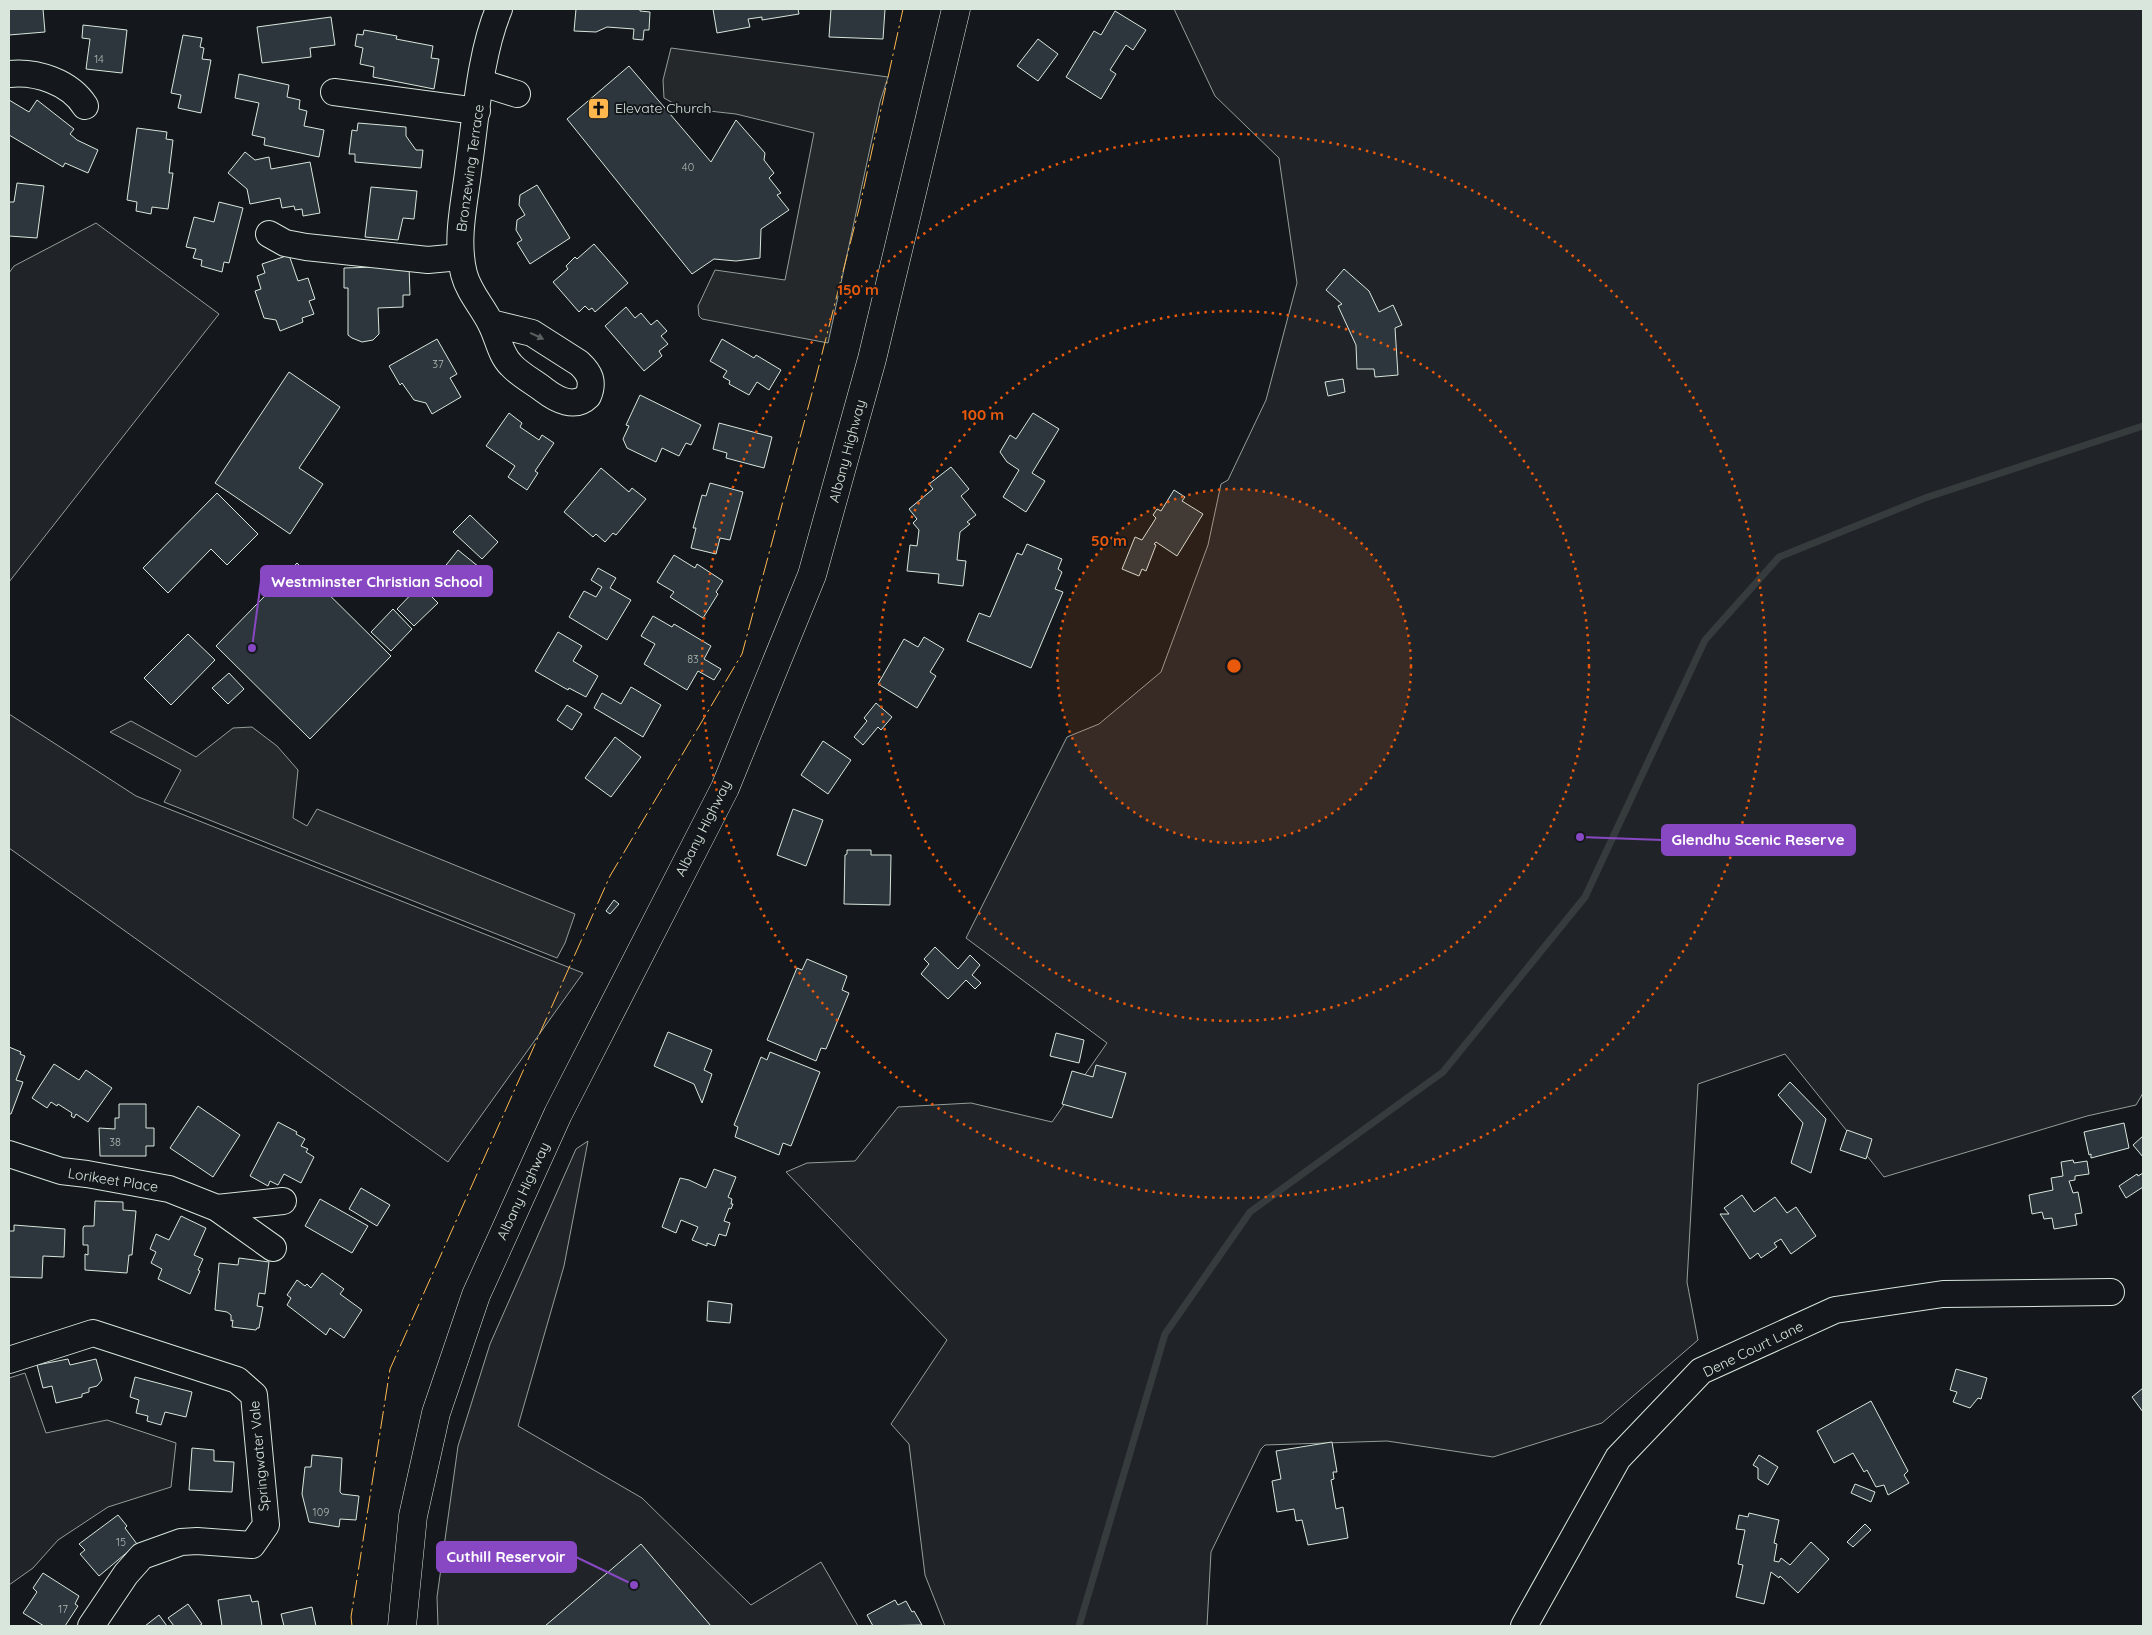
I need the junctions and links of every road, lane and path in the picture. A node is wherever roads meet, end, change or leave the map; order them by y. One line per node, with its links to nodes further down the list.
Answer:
1 (499, 9): 4 (street, Bronzewing Terrace)
2 (956, 9): 19 (main road, Albany Highway)
3 (9, 74): 7 (street)
4 (482, 83): 6 (street); 8 (street, Bronzewing Terrace)
5 (334, 92): 8 (street)
6 (517, 94)
7 (85, 106)
8 (477, 112): 10 (street, Bronzewing Terrace)
9 (269, 234): 10 (street)
10 (460, 257): 11 (street, Bronzewing Terrace)
11 (491, 323)
12 (9, 1154): 14 (street, Lorikeet Place)
13 (283, 1202): 14 (street, Lorikeet Place)
14 (217, 1208): 15 (street, Lorikeet Place)
15 (273, 1248)
16 (2111, 1292): 20 (street, Dene Court Lane)
17 (9, 1360): 18 (street, Springwater Vale)
18 (91, 1626)
19 (402, 1626)
20 (1524, 1626)

